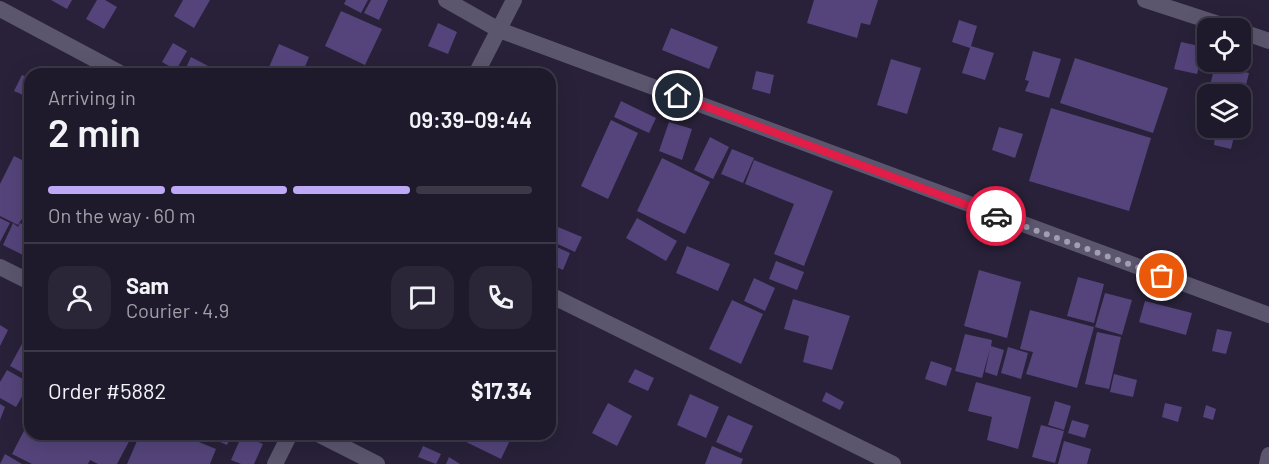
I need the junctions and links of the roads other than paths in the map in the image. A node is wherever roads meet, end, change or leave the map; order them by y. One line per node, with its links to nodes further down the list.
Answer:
1 (446, 0): 6 (street)
2 (514, 0): 6 (street)
3 (1144, 0): 5 (street)
4 (0, 9): 9 (street)
5 (1201, 18)
6 (499, 30): 10 (street); 14 (street)
7 (1251, 35): 8 (street)
8 (1269, 41)
9 (111, 68)
10 (479, 68)
11 (0, 267): 12 (street)
12 (24, 279)
13 (556, 298): 20 (street)
14 (1269, 315)
15 (287, 440): 18 (street)
16 (330, 440): 19 (street)
17 (1269, 455): 21 (street)
18 (275, 464)
19 (377, 464)
20 (893, 464)
21 (1267, 464)

